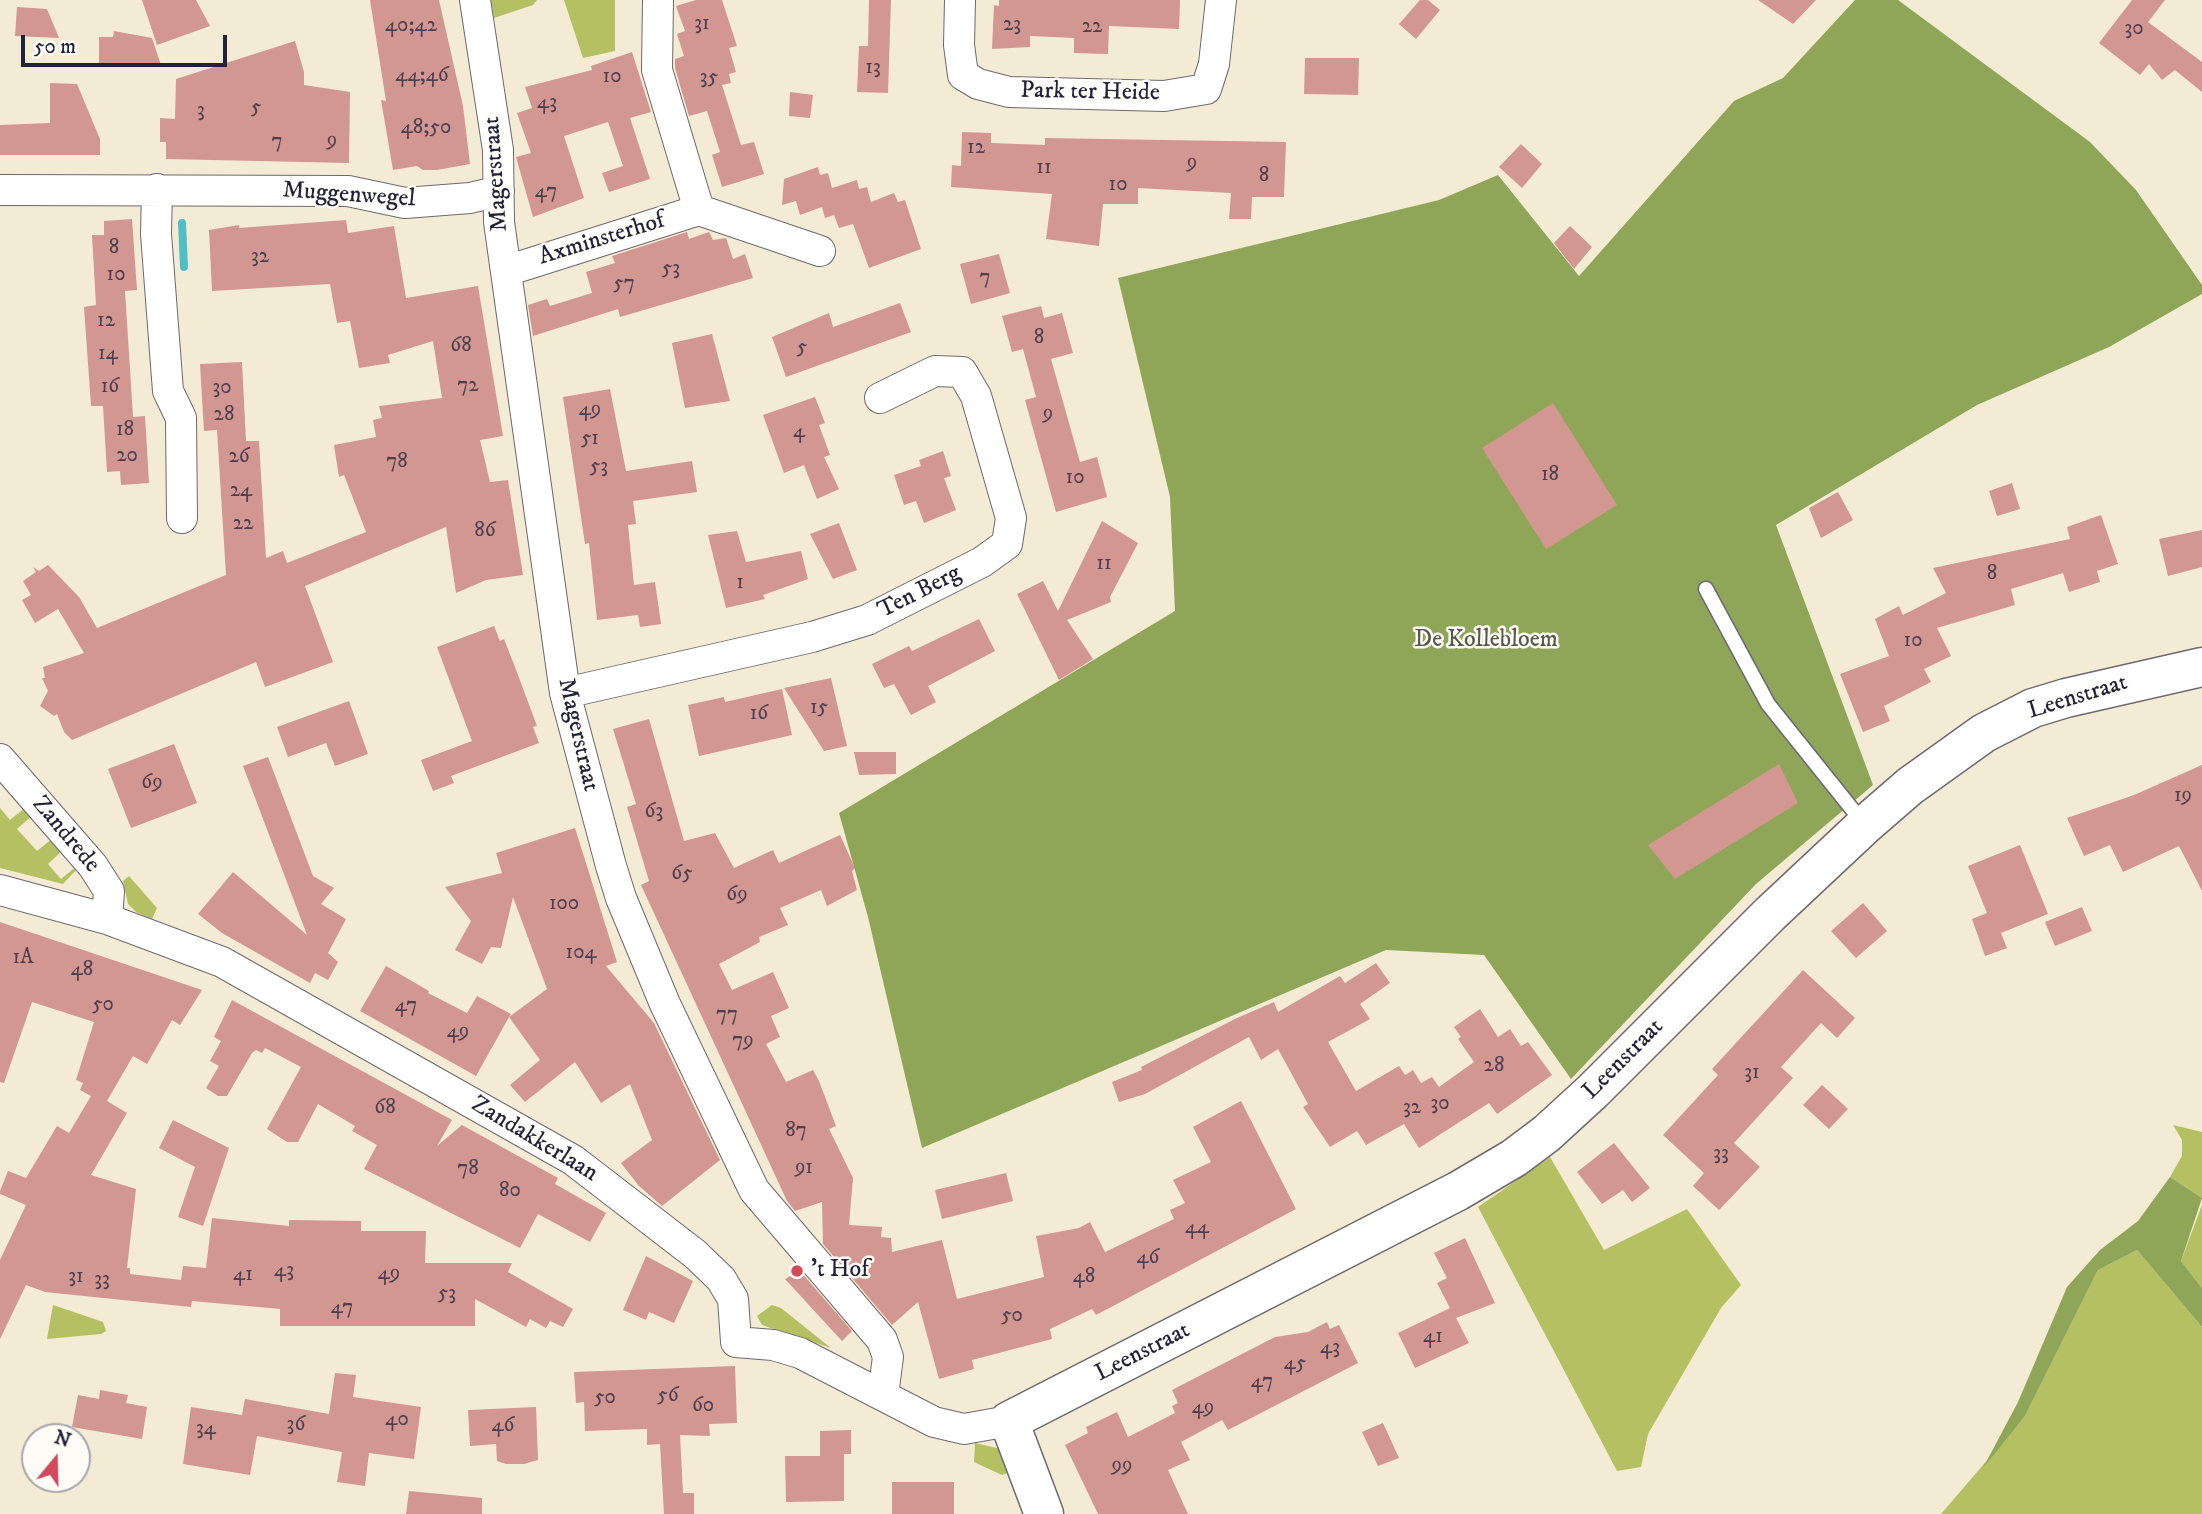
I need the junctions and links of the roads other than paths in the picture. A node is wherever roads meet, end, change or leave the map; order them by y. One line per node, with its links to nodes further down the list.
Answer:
1 (475, 0): 7 (street, Magerstraat)
2 (658, 0): 8 (street, Axminsterhof)
3 (960, 0): 4 (street, Park ter Heide)
4 (1221, 0)
5 (0, 190): 6 (street, Muggenwegel)
6 (157, 190): 7 (street, Muggenwegel); 12 (street)
7 (499, 191): 10 (street, Magerstraat)
8 (699, 210): 9 (street, Axminsterhof); 10 (street, Axminsterhof)
9 (820, 251)
10 (506, 271): 15 (street, Magerstraat)
11 (880, 398): 15 (street, Ten Berg)
12 (182, 519)
13 (1706, 589): 17 (lane)
14 (2202, 667): 17 (street, Leenstraat)
15 (565, 693): 20 (street, Magerstraat)
16 (0, 759): 19 (street, Zandrede)
17 (1865, 825): 21 (street, Leenstraat)
18 (0, 890): 19 (street, Zandakkerlaan)
19 (107, 919): 20 (street, Zandakkerlaan)
20 (883, 1395): 21 (street, Zandakkerlaan)
21 (1009, 1421): 22 (street)
22 (1044, 1514)

